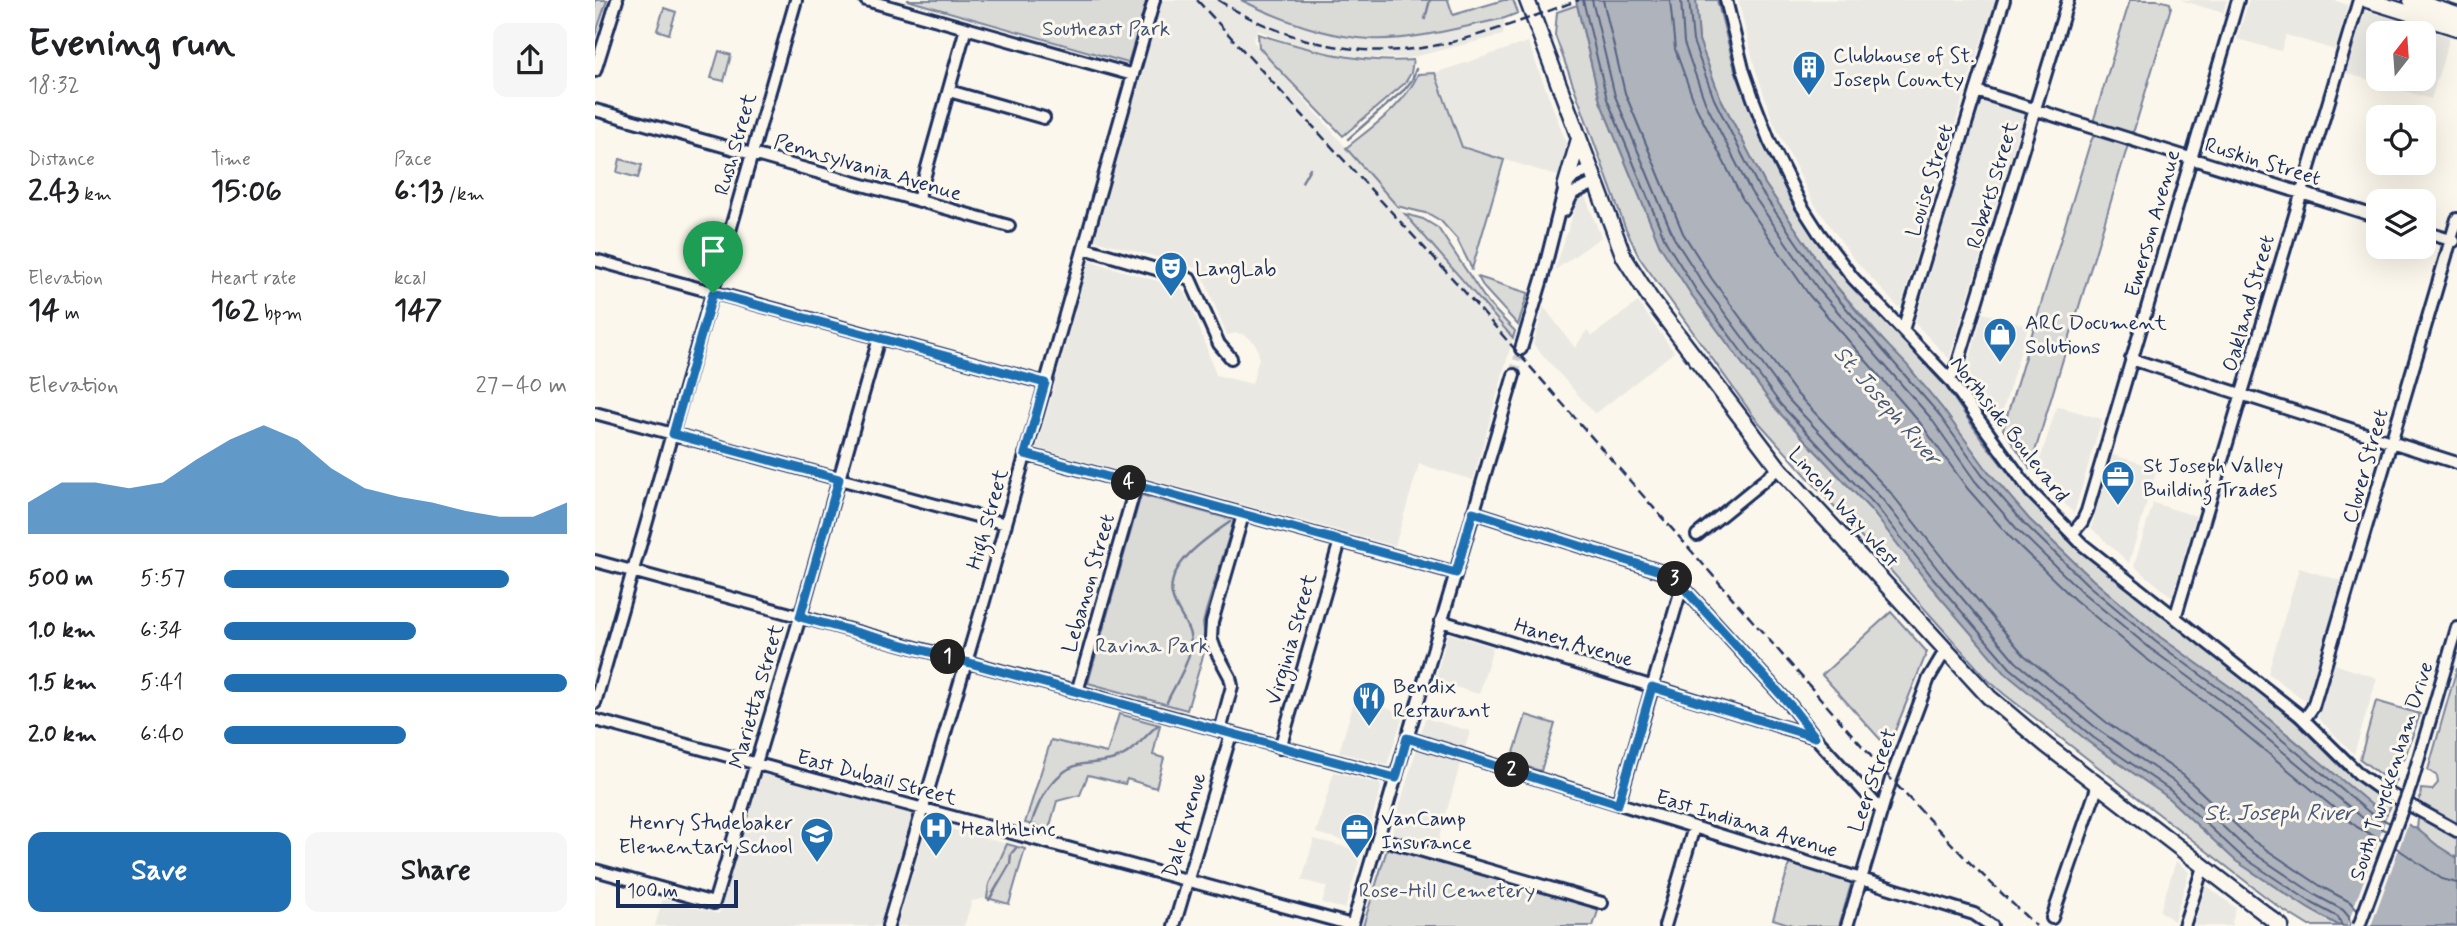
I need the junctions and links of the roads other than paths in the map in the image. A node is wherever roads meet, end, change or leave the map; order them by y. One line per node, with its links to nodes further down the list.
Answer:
1 (617, 0): 16 (street)
2 (796, 0): 24 (street, Rush Street)
3 (866, 0): 14 (street)
4 (1154, 0): 17 (street, High Street)
5 (1527, 0): 23 (main road, Lincoln Way West)
6 (1726, 0): 39 (street, Northside Boulevard)
7 (2004, 0): 19 (street, Louise Street)
8 (2068, 0): 21 (street, Roberts Street)
9 (2238, 0): 25 (street, Emerson Avenue)
10 (2359, 0): 28 (street, Oakland Street)
11 (2367, 0): 15 (main road)
12 (2411, 0): 13 (main road)
13 (2457, 15)
14 (966, 28): 17 (street); 18 (street)
15 (2457, 29)
16 (595, 71)
17 (1133, 75): 36 (street, High Street)
18 (949, 91): 22 (street); 29 (street)
19 (1976, 91): 21 (street, Ruskin Street); 39 (street, Louise Street)
20 (595, 110): 24 (street, Pennsylvania Avenue)
21 (2035, 110): 25 (street, Ruskin Street); 45 (street, Roberts Street)
22 (1044, 118)
23 (1579, 139): 26 (main road, Lincoln Way West); 27 (main road)
24 (752, 154): 29 (street, Pennsylvania Avenue); 38 (street, Rush Street)
25 (2191, 159): 28 (street, Ruskin Street); 43 (street, Emerson Avenue)
26 (1593, 176): 27 (street); 33 (street); 53 (main road, Lincoln Way West)
27 (1565, 187): 33 (street)
28 (2301, 193): 30 (street, Ruskin Street); 47 (street, Oakland Street)
29 (918, 201): 32 (street, Pennsylvania Avenue)
30 (2366, 213)
31 (2457, 219): 35 (street, Clover Street)
32 (1009, 226)
33 (1554, 233): 41 (street)
34 (2436, 236): 35 (street)
35 (2454, 241): 50 (street, Clover Street)
36 (1084, 248): 42 (street); 46 (street, High Street)
37 (595, 260): 38 (street)
38 (713, 293): 40 (street); 49 (street, Rush Street)
39 (1903, 330): 45 (street, Northside Boulevard)
40 (879, 338): 46 (street); 54 (street, Marietta Street)
41 (1521, 349)
42 (1231, 358)
43 (2131, 359): 47 (street); 59 (street, Emerson Avenue)
44 (1514, 374): 56 (street)
45 (1950, 380): 59 (street, Northside Boulevard)
46 (1045, 383): 51 (street, High Street)
47 (2242, 394): 50 (street); 67 (street, Oakland Street)
48 (595, 413): 49 (street)
49 (673, 434): 54 (street); 63 (street, Rush Street)
50 (2392, 443): 52 (street); 76 (street, Clover Street)
51 (1025, 454): 55 (street); 58 (street, High Street)
52 (2457, 463)
53 (1779, 468): 60 (street); 70 (main road, Lincoln Way West)
54 (839, 479): 58 (street); 66 (street, Marietta Street)
55 (1136, 485): 57 (street); 73 (street, Lebanon Street)
56 (1473, 512): 64 (street); 65 (street)
57 (1243, 514): 61 (street); 77 (street, Dale Avenue)
58 (1006, 524): 71 (street, High Street)
59 (2072, 534): 67 (street, Northside Boulevard)
60 (1697, 535)
61 (1341, 541): 64 (street); 80 (street, Virginia Street)
62 (595, 561): 63 (street)
63 (634, 572): 66 (street); 74 (street, Rush Street)
64 (1456, 573): 68 (street)
65 (1682, 586): 72 (street); 78 (street)
66 (800, 617): 71 (street); 81 (street, Marietta Street)
67 (2175, 618): 76 (street, Northside Boulevard)
68 (1441, 621): 72 (street, Haney Avenue); 79 (street)
69 (2457, 628): 104 (street, South Twyckenham Drive, bridge)
70 (1945, 651): 83 (main road, Lincoln Way West); 86 (street, Leer Street)
71 (966, 662): 73 (street); 85 (street, High Street)
72 (1652, 687): 78 (street, Haney Avenue); 84 (street)
73 (1077, 692): 77 (street)
74 (595, 703)
75 (595, 720): 81 (street, East Dubail Street)
76 (2304, 720): 88 (street, Northside Boulevard)
77 (1225, 733): 80 (street); 93 (street, Dale Avenue)
78 (1815, 737): 86 (street)
79 (1407, 738): 82 (street); 84 (street, East Indiana Avenue)
80 (1280, 748): 82 (street)
81 (756, 764): 85 (street, East Dubail Street); 91 (street, Marietta Street)
82 (1396, 778): 89 (street)
83 (2098, 785): 90 (main road, Lincoln Way West); 95 (street)
84 (1618, 804): 87 (street, East Indiana Avenue)
85 (923, 809): 93 (street, East Dubail Street); 97 (street, High Street)
86 (1881, 810): 92 (street, Leer Street)
87 (1694, 827): 92 (street, East Indiana Avenue); 99 (street)
88 (2457, 831)
89 (1378, 838): 94 (street); 96 (street)
90 (2203, 867): 102 (street); 103 (main road, Lincoln Way West)
91 (595, 870)
92 (1860, 879): 100 (street, Leer Street); 101 (street, East Indiana Avenue)
93 (1188, 881): 96 (street, East Dubail Street); 98 (street, Dale Avenue)
94 (1602, 903)
95 (2052, 918)
96 (1352, 925)
97 (888, 926)
98 (1174, 926)
99 (1665, 926)
100 (1847, 926)
101 (1992, 926)
102 (2184, 926)
103 (2281, 926)
104 (2359, 926)

